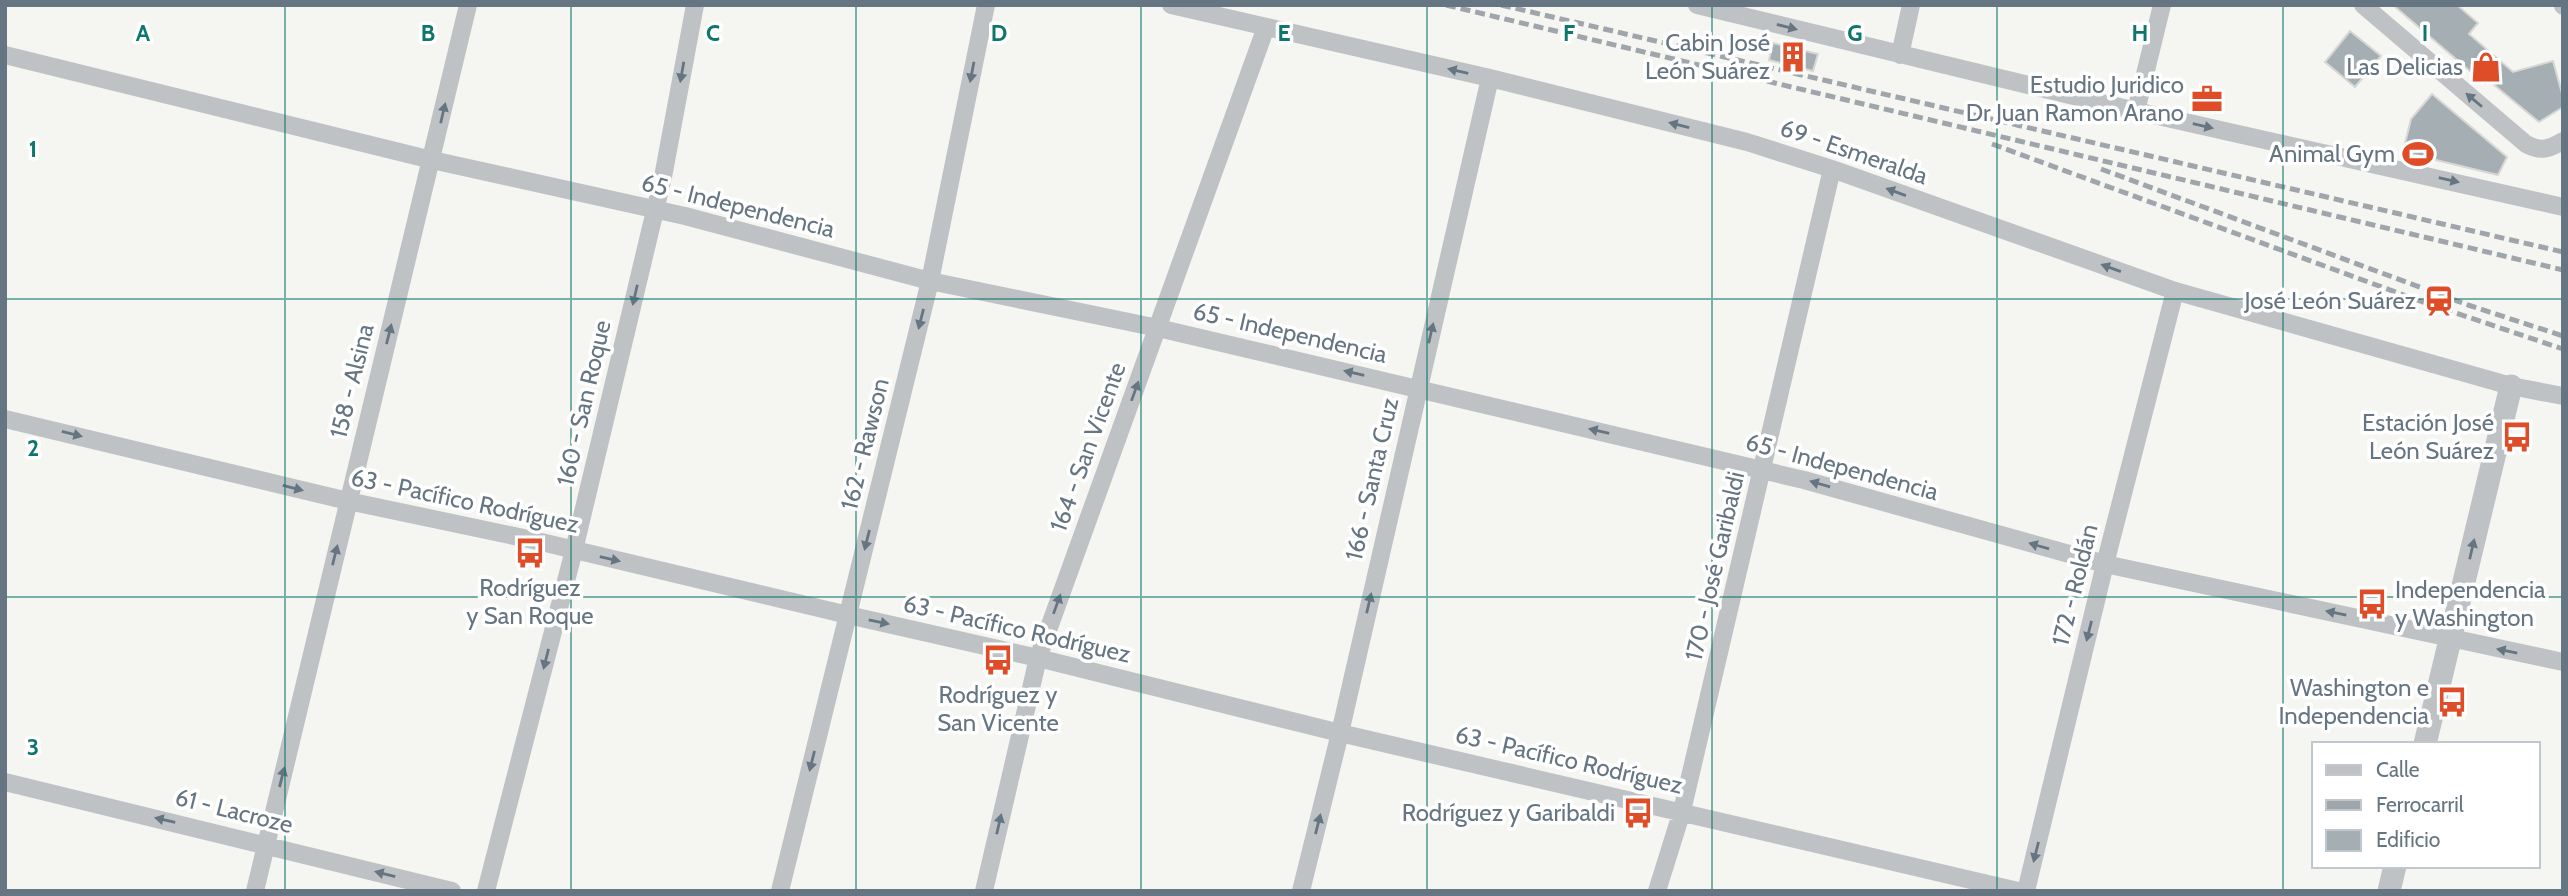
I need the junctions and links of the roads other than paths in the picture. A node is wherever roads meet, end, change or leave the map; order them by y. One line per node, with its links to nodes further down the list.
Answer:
1 (468, 5): 15 (street, 158 - Alsina, one-way to 1)
2 (695, 5): 18 (street, 160 - San Roque, one-way to 18)
3 (986, 5): 19 (street, 162 - Rawson, one-way to 19)
4 (1171, 5): 9 (street, 69 - Esmeralda)
5 (1697, 5): 11 (street, one-way to 11)
6 (1911, 5): 11 (street)
7 (2162, 5): 13 (street)
8 (2363, 5): 14 (street, one-way to 8)
9 (1266, 27): 12 (street, 69 - Esmeralda, one-way to 9); 21 (street, 164 - San Vicente)
10 (5, 55): 15 (street, 65 - Independencia)
11 (1900, 55): 13 (street)
12 (1490, 78): 16 (street, 69 - Esmeralda, one-way to 12); 23 (street, 166 - Santa Cruz, one-way to 12)
13 (2136, 111): 17 (street, one-way to 17)
14 (2563, 141)
15 (432, 160): 18 (street, 65 - Independencia); 27 (street, 158 - Alsina, one-way to 15)
16 (1832, 169): 20 (street, 69 - Esmeralda, one-way to 16); 26 (street, 170 - José Garibaldi)
17 (2563, 206)
18 (655, 209): 19 (street, 65 - Independencia); 28 (street, 160 - San Roque, one-way to 28)
19 (930, 281): 21 (street, 65 - Independencia); 30 (street, 162 - Rawson, one-way to 30)
20 (2175, 291): 22 (street, 69 - Esmeralda); 29 (street, 172 - Roldán)
21 (1158, 328): 23 (street, 65 - Independencia, one-way to 21); 32 (street, 164 - San Vicente, one-way to 21)
22 (2511, 386): 24 (street, 69 - Esmeralda); 31 (street, one-way to 22)
23 (1418, 388): 26 (street, 65 - Independencia, one-way to 23); 34 (street, 166 - Santa Cruz, one-way to 23)
24 (2563, 396)
25 (5, 418): 27 (street, 63 - Pacífico Rodríguez, one-way to 27)
26 (1762, 470): 29 (street, 65 - Independencia, one-way to 26); 37 (street, 170 - José Garibaldi)
27 (348, 501): 28 (street, 63 - Pacífico Rodríguez); 38 (street, 158 - Alsina, one-way to 27)
28 (574, 550): 30 (street, 63 - Pacífico Rodríguez, one-way to 30); 42 (street, 160 - San Roque, one-way to 42)
29 (2105, 564): 31 (street, 65 - Independencia, one-way to 29); 48 (street, 172 - Roldán, one-way to 48)
30 (848, 615): 32 (street, 63 - Pacífico Rodríguez, one-way to 32); 43 (street, 162 - Rawson, one-way to 43)
31 (2450, 639): 33 (street, 65 - Independencia, one-way to 31); 35 (street)
32 (1038, 658): 34 (street, 63 - Pacífico Rodríguez); 44 (street, 164 - San Vicente, one-way to 32)
33 (2563, 662)
34 (1340, 733): 37 (street, 63 - Pacífico Rodríguez); 45 (street, 166 - Santa Cruz, one-way to 34)
35 (2425, 742)
36 (5, 782): 38 (street, 61 - Lacroze, one-way to 36)
37 (1682, 811): 46 (street, 170 - José Garibaldi); 47 (street, 63 - Pacífico Rodríguez)
38 (265, 844): 40 (street, 158 - Alsina); 41 (street, 61 - Lacroze, one-way to 38)
39 (2395, 868): 49 (street)
40 (255, 891)
41 (452, 891)
42 (486, 891)
43 (780, 891)
44 (984, 891)
45 (1301, 891)
46 (1657, 891)
47 (2018, 891)
48 (2026, 891)
49 (2389, 891)

